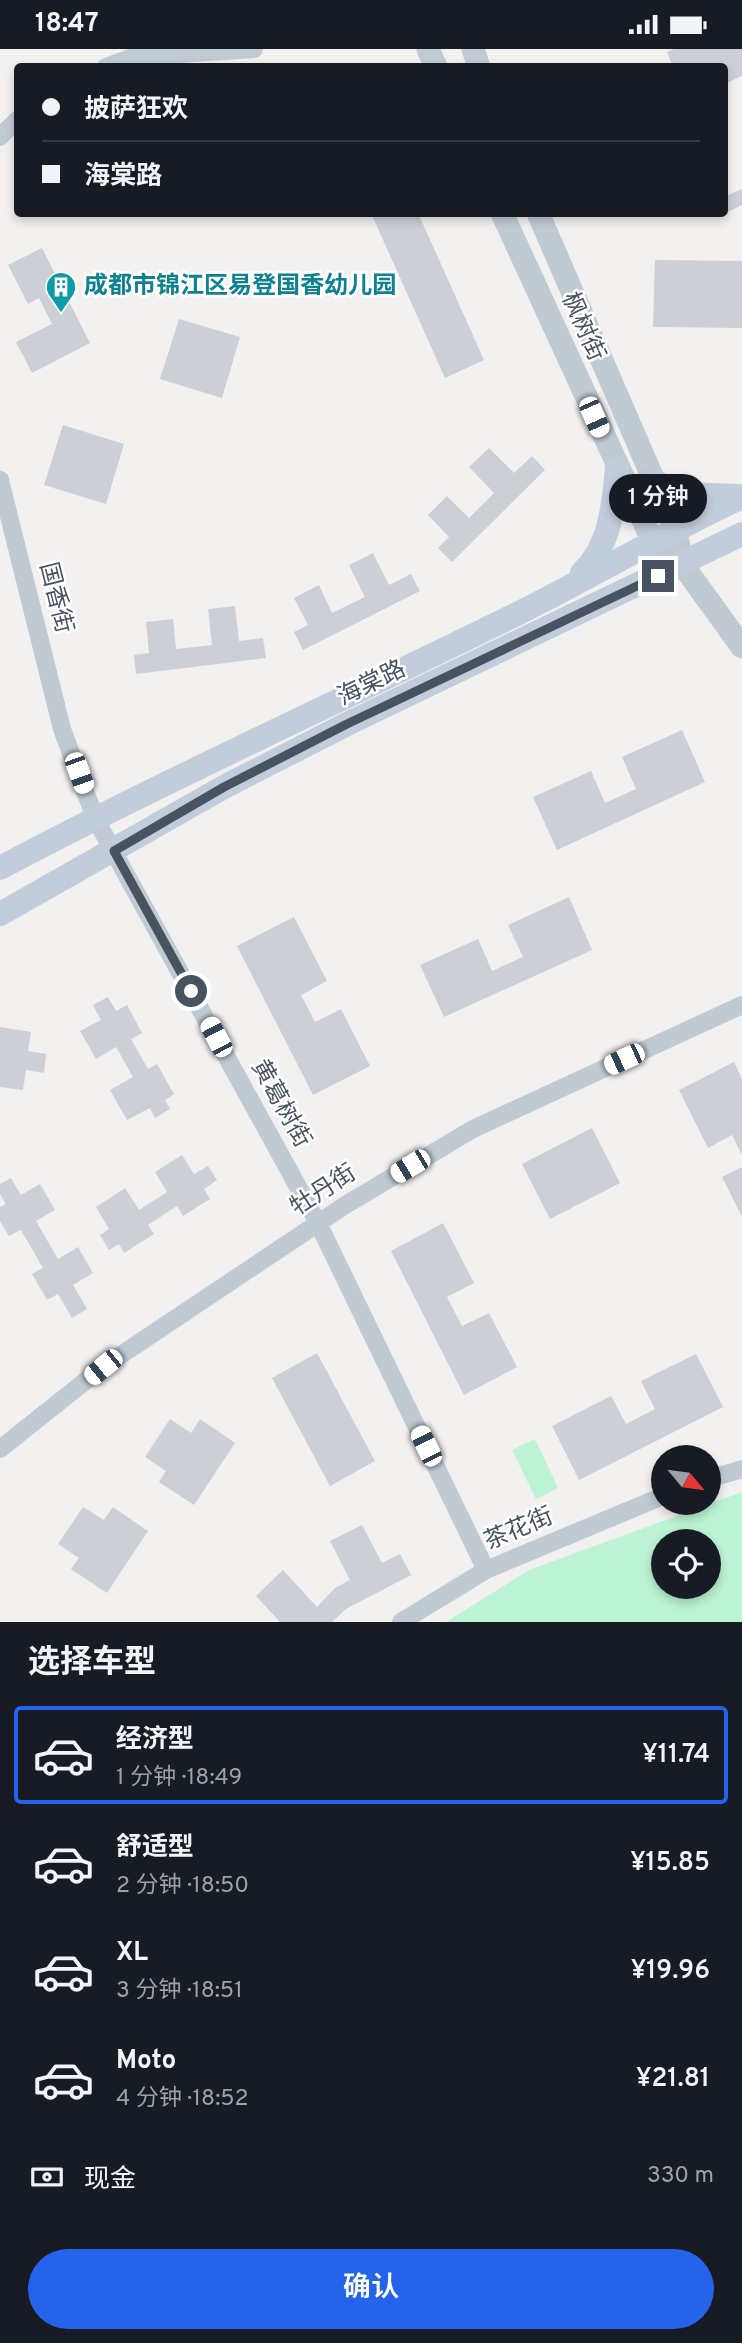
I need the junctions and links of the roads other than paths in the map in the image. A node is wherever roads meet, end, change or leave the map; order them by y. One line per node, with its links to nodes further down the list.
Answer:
1 (254, 49): 2 (street)
2 (117, 63)
3 (14, 123): 4 (street)
4 (0, 138)
5 (504, 217): 7 (street, 枫树街)
6 (540, 217): 9 (street, 枫树街)
7 (617, 468): 13 (street, 枫树街); 15 (main road)
8 (0, 480): 17 (street, 国香街)
9 (655, 482): 10 (main road); 11 (street, 枫树街)
10 (742, 496): 11 (main road, 海棠路)
11 (675, 529): 13 (main road, 海棠路); 14 (street, 枫树街)
12 (742, 534): 14 (main road, 海棠路)
13 (653, 542): 14 (street, 枫树街); 15 (main road, 海棠路)
14 (682, 564): 16 (street, 枫树街); 18 (main road, 海棠路)
15 (562, 590): 17 (main road, 海棠路)
16 (742, 647)
17 (95, 818): 18 (street, 黄葛树街); 19 (main road, 海棠路)
18 (114, 851): 20 (main road, 海棠路); 22 (street, 黄葛树街)
19 (0, 868)
20 (0, 913)
21 (742, 1005): 22 (street, 牡丹街)
22 (317, 1223): 23 (street, 牡丹街); 27 (street, 黄葛树街)
23 (0, 1449)
24 (742, 1469): 25 (street)
25 (721, 1475)
26 (651, 1501): 27 (street, 茶花街)
27 (486, 1570): 28 (street, 茶花街)
28 (401, 1622)

